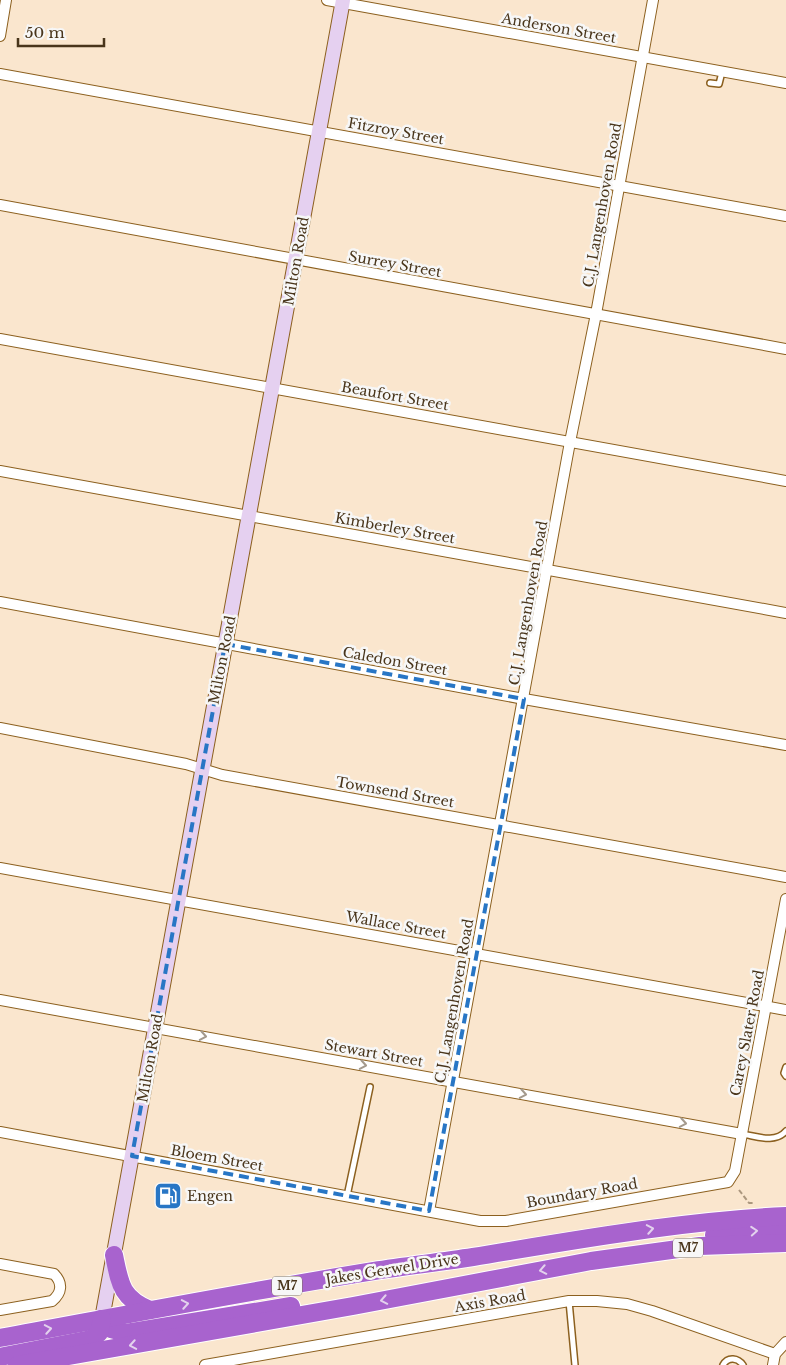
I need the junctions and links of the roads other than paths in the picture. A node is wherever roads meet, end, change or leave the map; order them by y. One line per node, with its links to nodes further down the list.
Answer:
1 (6, 0): 5 (street)
2 (327, 0): 4 (street, Anderson Street)
3 (653, 0): 6 (street, C.J. Langenhoven Road)
4 (343, 1): 6 (street, Anderson Street); 11 (street, Milton Road)
5 (0, 36)
6 (641, 56): 7 (street, Anderson Street); 12 (street, C.J. Langenhoven Road)
7 (722, 71): 9 (lane); 10 (street, Anderson Street)
8 (0, 74): 11 (street, Fitzroy Street)
9 (710, 83)
10 (786, 83)
11 (319, 131): 12 (street, Fitzroy Street); 15 (street, Milton Road)
12 (619, 185): 14 (street, Fitzroy Street); 16 (street, C.J. Langenhoven Road)
13 (0, 205): 15 (street, Surrey Street)
14 (786, 216)
15 (296, 260): 16 (street, Surrey Street); 19 (street, Milton Road)
16 (596, 314): 18 (street, Surrey Street); 20 (street, C.J. Langenhoven Road)
17 (0, 339): 19 (street, Beaufort Street)
18 (786, 349)
19 (272, 388): 20 (street, Beaufort Street); 23 (street, Milton Road)
20 (570, 442): 22 (street, Beaufort Street); 24 (street, C.J. Langenhoven Road)
21 (0, 471): 23 (street, Kimberley Street)
22 (786, 481)
23 (249, 516): 24 (street, Kimberley Street); 27 (street, Milton Road)
24 (548, 569): 26 (street, Kimberley Street); 28 (street, C.J. Langenhoven Road)
25 (0, 602): 27 (street, Caledon Street)
26 (786, 612)
27 (225, 644): 28 (street, Caledon Street); 31 (street, Milton Road)
28 (524, 698): 30 (street, Caledon Street); 32 (street, C.J. Langenhoven Road)
29 (0, 728): 31 (street, Townsend Street)
30 (786, 745)
31 (202, 770): 32 (street, Townsend Street); 36 (street, Milton Road)
32 (501, 826): 34 (street, Townsend Street); 37 (street, C.J. Langenhoven Road)
33 (0, 868): 36 (street, Wallace Street)
34 (786, 877)
35 (786, 899): 39 (street, Carey Slater Road)
36 (178, 900): 37 (street, Wallace Street); 41 (street, Milton Road)
37 (477, 953): 39 (street, Wallace Street); 44 (street, C.J. Langenhoven Road)
38 (0, 1000): 41 (street, Stewart Street)
39 (766, 1006): 40 (street, Wallace Street); 48 (street, Carey Slater Road)
40 (786, 1010)
41 (155, 1028): 44 (street, Stewart Street, one-way to 44); 49 (street, Milton Road)
42 (786, 1067): 43 (lane)
43 (786, 1076)
44 (453, 1082): 48 (street, Stewart Street, one-way to 48); 52 (street, C.J. Langenhoven Road)
45 (370, 1087): 51 (lane)
46 (786, 1131): 48 (lane)
47 (0, 1132): 49 (street, Bloem Street)
48 (742, 1134): 50 (street, Carey Slater Road)
49 (132, 1156): 51 (street, Bloem Street); 57 (street, Milton Road)
50 (735, 1171): 52 (street, Boundary Road)
51 (347, 1196): 52 (street, Bloem Street)
52 (429, 1211)
53 (786, 1216): 55 (highway, Jakes Gerwel Drive / M7, one-way to 53)
54 (786, 1231): 55 (highway, one-way to 54)
55 (567, 1241): 62 (highway, Jakes Gerwel Drive / M7, one-way to 55)
56 (786, 1243): 60 (highway, Jakes Gerwel Drive / M7, one-way to 60)
57 (114, 1255): 62 (highway); 63 (street, Milton Road)
58 (0, 1264): 61 (street)
59 (569, 1301): 66 (street, Axis Road); 69 (street, Axis Road); 70 (lane)
60 (353, 1306): 63 (highway); 68 (highway, Jakes Gerwel Drive / M7, one-way to 68)
61 (0, 1310)
62 (150, 1310): 63 (highway, Jakes Gerwel Drive / M7)
63 (102, 1319): 64 (highway, Jakes Gerwel Drive / M7, one-way to 63); 67 (highway)
64 (0, 1338)
65 (786, 1342): 66 (street)
66 (775, 1354): 73 (street)
67 (0, 1358)
68 (17, 1365)
69 (205, 1365)
70 (575, 1365)
71 (723, 1365): 72 (lane)
72 (743, 1365)
73 (773, 1365)

